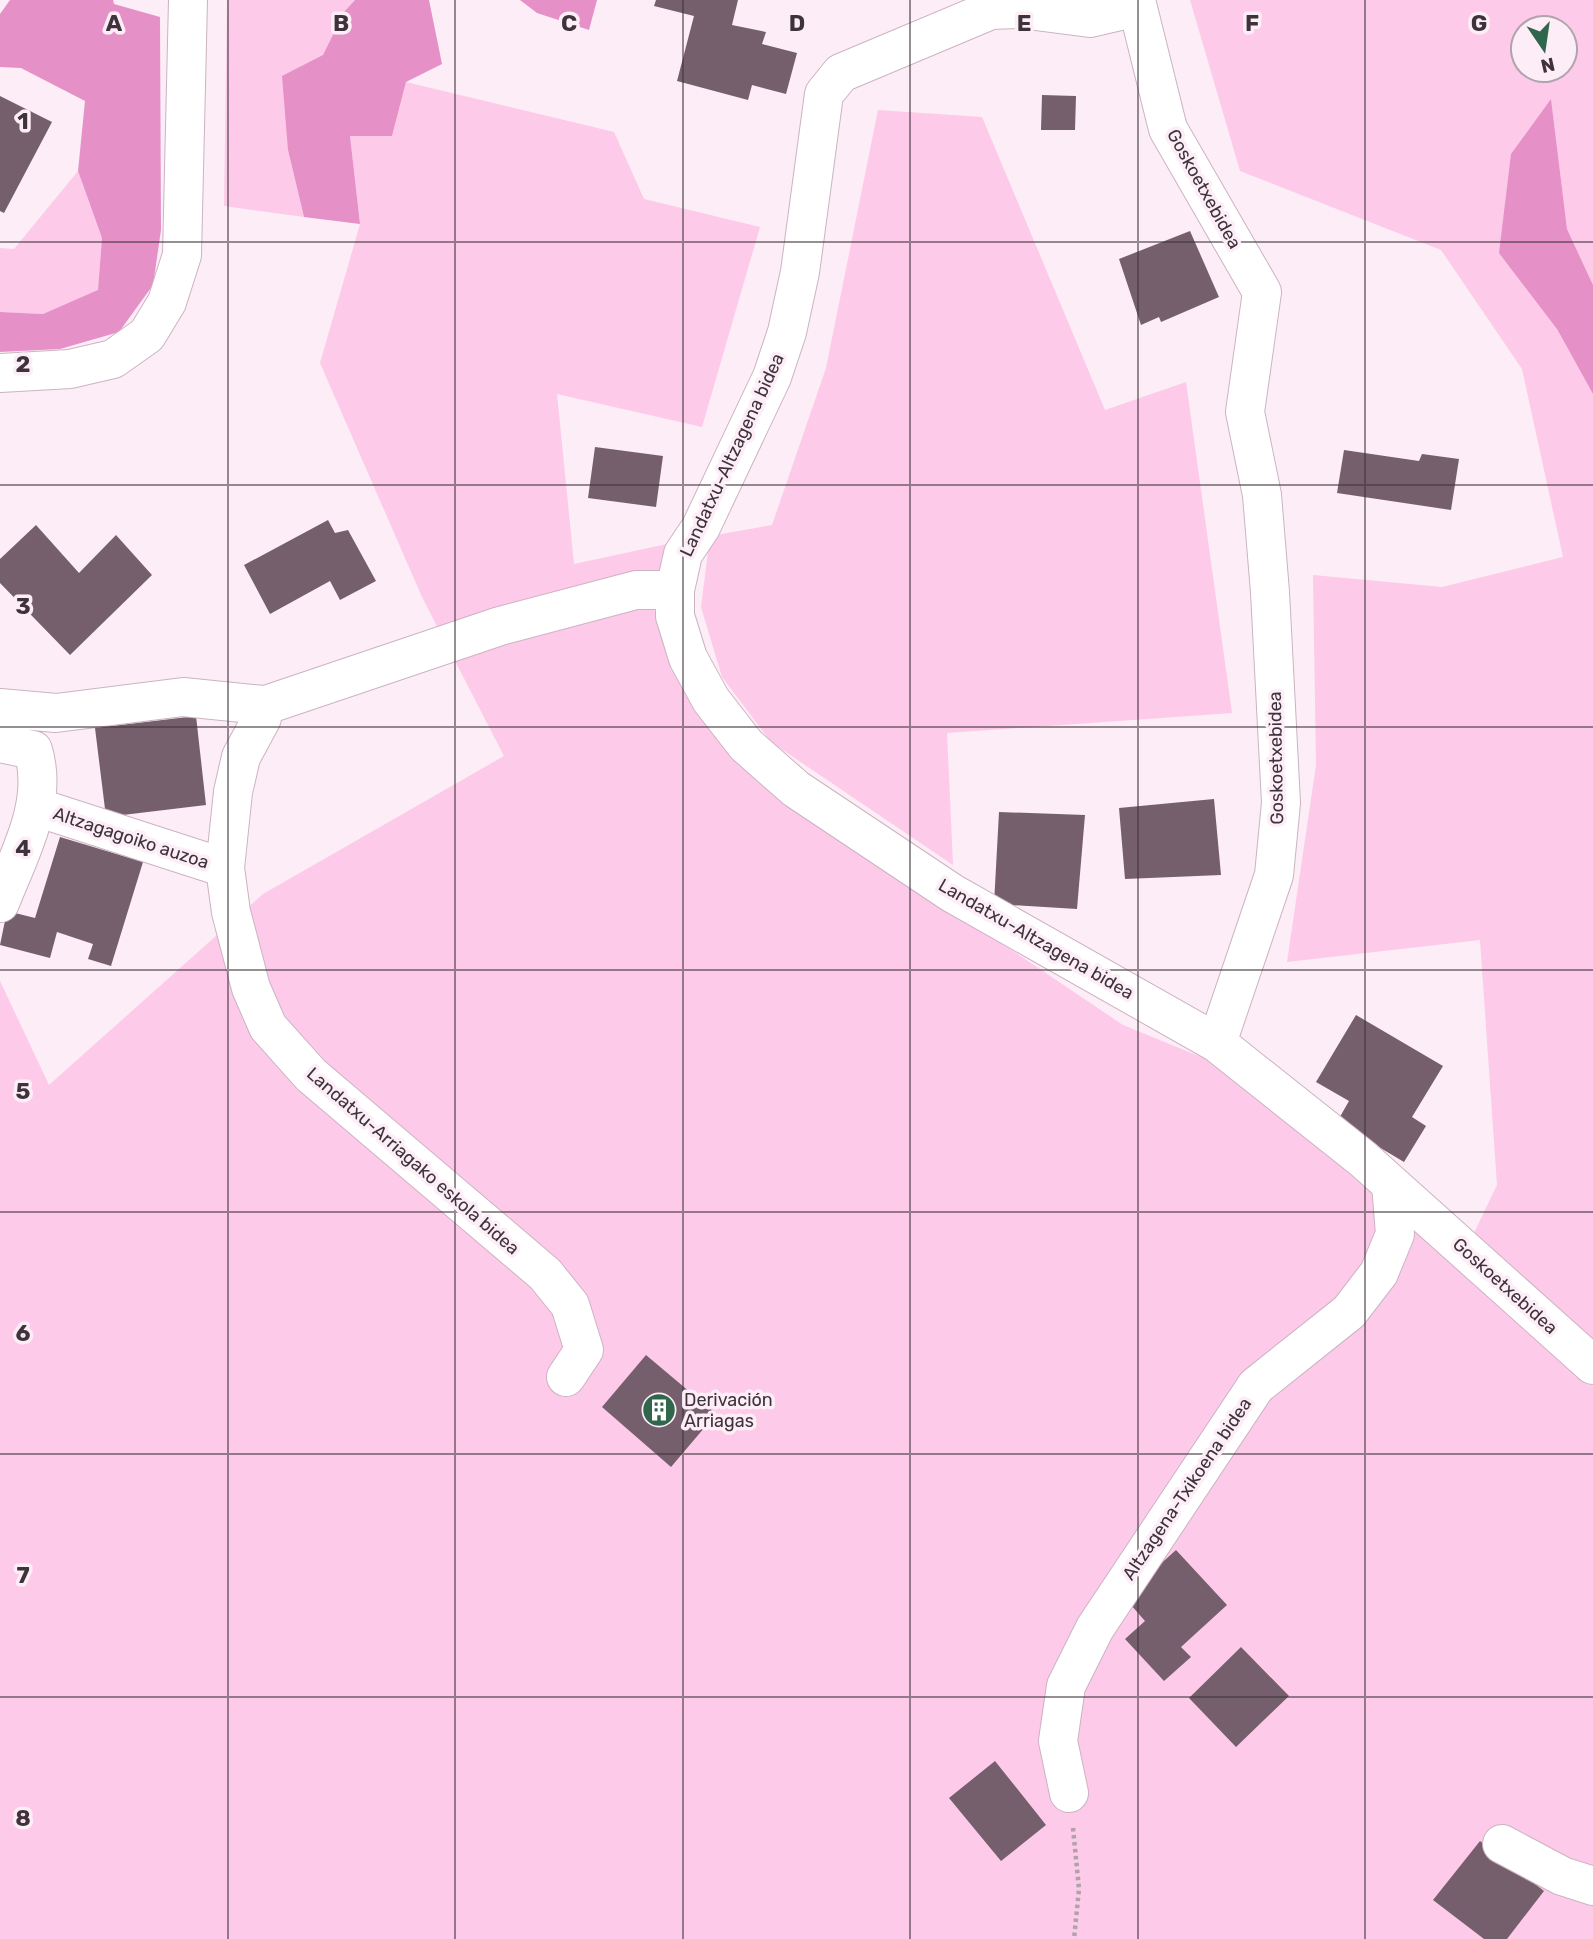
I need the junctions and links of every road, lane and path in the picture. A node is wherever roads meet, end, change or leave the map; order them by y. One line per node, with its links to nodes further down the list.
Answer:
1 (188, 0): 3 (street)
2 (1134, 0): 4 (street, Landatxu-Altzagena bidea); 12 (street, Goskoetxebidea)
3 (0, 373)
4 (675, 590): 5 (street); 12 (street, Landatxu-Altzagena bidea)
5 (266, 705)
6 (0, 708): 7 (street, Landatxu-Arriagako eskola bidea)
7 (56, 713): 8 (street); 10 (street, Landatxu-Arriagako eskola bidea)
8 (16, 746): 9 (street)
9 (36, 807): 10 (street, Altzagagoiko auzoa); 11 (street)
10 (225, 868): 15 (street, Landatxu-Arriagako eskola bidea)
11 (0, 903)
12 (1217, 1043): 13 (street, Goskoetxebidea)
13 (1391, 1185): 14 (street, Goskoetxebidea); 16 (street, Altzagena-Txikoena bidea)
14 (1593, 1365)
15 (566, 1377)
16 (1069, 1793): 19 (path)
17 (1502, 1844): 18 (street)
18 (1593, 1886)
19 (1074, 1939)

